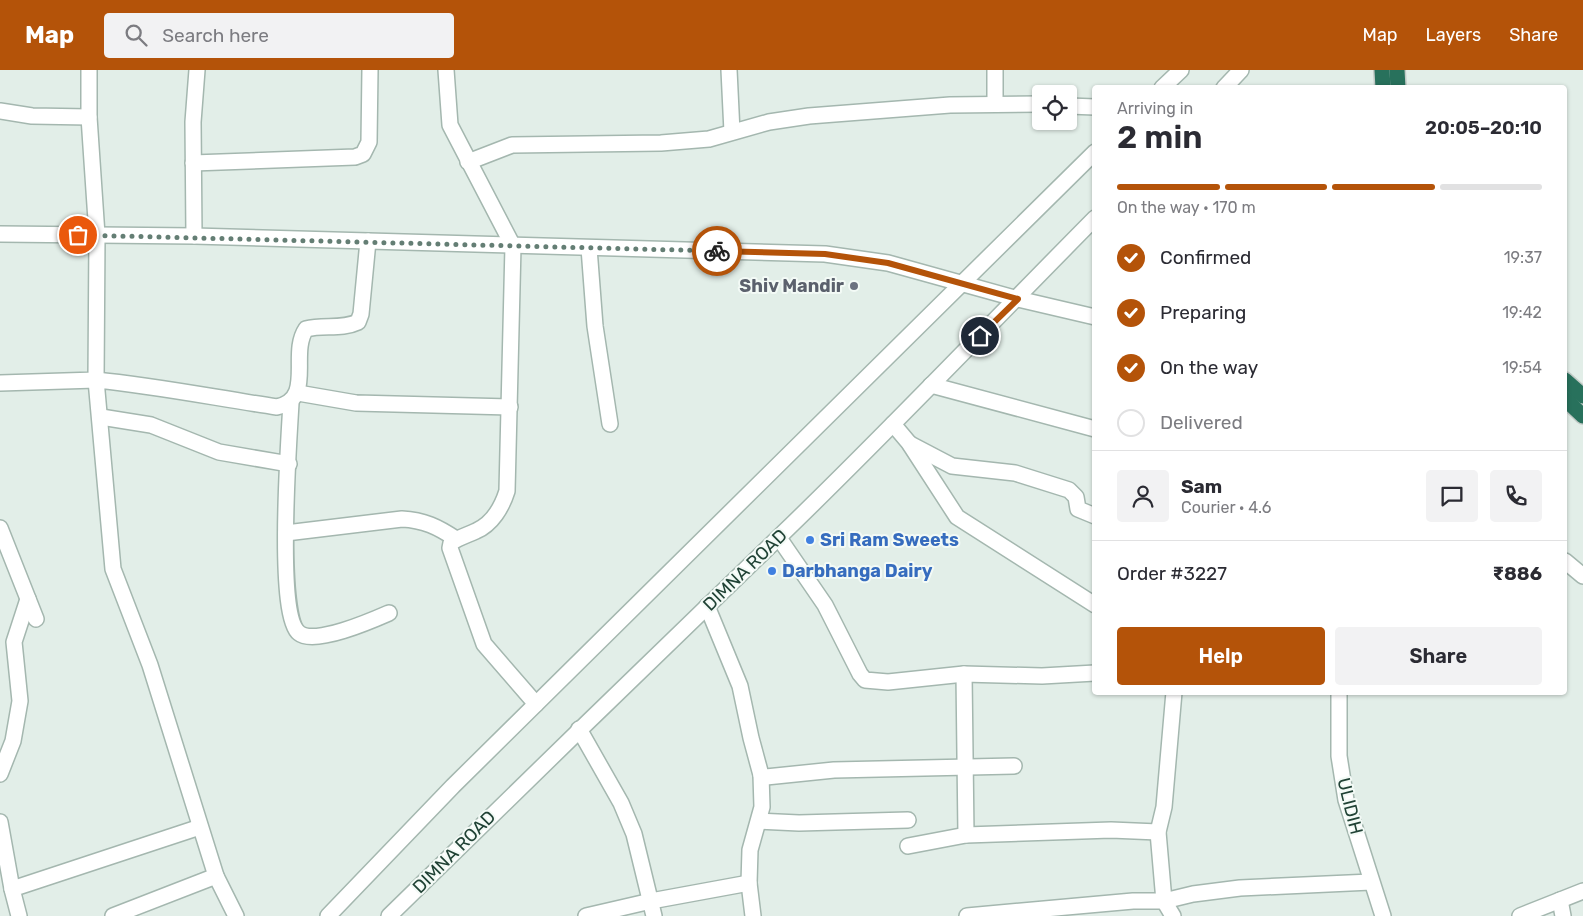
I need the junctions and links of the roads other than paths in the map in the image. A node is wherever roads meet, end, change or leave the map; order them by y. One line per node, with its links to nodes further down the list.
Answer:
1 (89, 70): 20 (street)
2 (197, 70): 24 (street)
3 (370, 70): 24 (street)
4 (446, 70): 23 (street)
5 (729, 70): 21 (street)
6 (995, 70): 15 (street)
7 (1181, 70): 11 (street)
8 (1242, 70): 12 (street)
9 (1382, 70): 13 (highway)
10 (1397, 70): 14 (highway)
11 (1165, 85)
12 (1227, 85)
13 (1383, 85)
14 (1398, 85)
15 (995, 104): 16 (street); 21 (street)
16 (1032, 104)
17 (1077, 106): 18 (street)
18 (1092, 107)
19 (0, 111): 20 (street)
20 (89, 117): 27 (street)
21 (732, 132): 23 (street)
22 (1092, 155): 32 (street)
23 (468, 162): 30 (street)
24 (194, 163): 28 (street)
25 (1092, 224): 33 (street, DIMNA ROAD)
26 (0, 234): 27 (street)
27 (97, 235): 28 (street); 35 (street)
28 (194, 236): 29 (street)
29 (368, 241): 30 (street); 40 (street)
30 (514, 246): 31 (street); 42 (street)
31 (589, 248): 32 (street); 45 (street)
32 (962, 283): 33 (street); 66 (street)
33 (1018, 299): 34 (street); 38 (street, DIMNA ROAD)
34 (1092, 316)
35 (96, 380): 37 (street); 40 (street); 44 (street)
36 (1567, 382): 39 (highway)
37 (0, 383)
38 (931, 385): 46 (street, DIMNA ROAD); 47 (street)
39 (1583, 396)
40 (294, 398): 42 (street); 49 (street)
41 (1567, 401): 43 (highway)
42 (510, 407): 54 (street)
43 (1583, 416)
44 (101, 417): 49 (street); 75 (street)
45 (610, 424)
46 (893, 424): 48 (street); 53 (street, DIMNA ROAD)
47 (1092, 428)
48 (909, 443): 50 (street); 58 (street)
49 (288, 464): 51 (street)
50 (1092, 515)
51 (286, 533): 54 (street); 60 (street)
52 (2, 537): 57 (street)
53 (779, 538): 59 (street, DIMNA ROAD); 63 (street)
54 (456, 539): 66 (street)
55 (1567, 563): 56 (street)
56 (1583, 575)
57 (28, 599): 61 (street); 70 (street)
58 (1092, 602)
59 (707, 606): 67 (street, DIMNA ROAD); 71 (street)
60 (390, 612)
61 (36, 620)
62 (1092, 673): 63 (street)
63 (964, 674): 68 (street)
64 (1174, 695): 76 (street)
65 (1339, 695): 80 (street, ULIDIH)
66 (536, 704): 90 (street)
67 (579, 729): 86 (street); 91 (street, DIMNA ROAD)
68 (967, 766): 69 (street); 71 (street); 77 (street)
69 (1014, 766)
70 (0, 774)
71 (761, 774): 72 (street)
72 (759, 820): 73 (street); 81 (street)
73 (908, 820)
74 (0, 822): 82 (street)
75 (200, 827): 79 (street); 82 (street)
76 (1158, 832): 77 (street); 84 (street)
77 (966, 835): 78 (street)
78 (908, 846)
79 (216, 876): 88 (street); 89 (street)
80 (1371, 882): 84 (street); 97 (street, ULIDIH)
81 (749, 883): 86 (street); 94 (street)
82 (12, 889): 87 (street)
83 (1583, 891): 85 (street)
84 (1164, 900): 95 (street); 96 (street)
85 (1560, 900): 98 (street); 99 (street)
86 (651, 901): 92 (street); 93 (street)
87 (19, 916)
88 (114, 916)
89 (236, 916)
90 (328, 916)
91 (389, 916)
92 (586, 916)
93 (654, 916)
94 (753, 916)
95 (967, 916)
96 (1173, 916)
97 (1383, 916)
98 (1520, 916)
99 (1563, 916)

